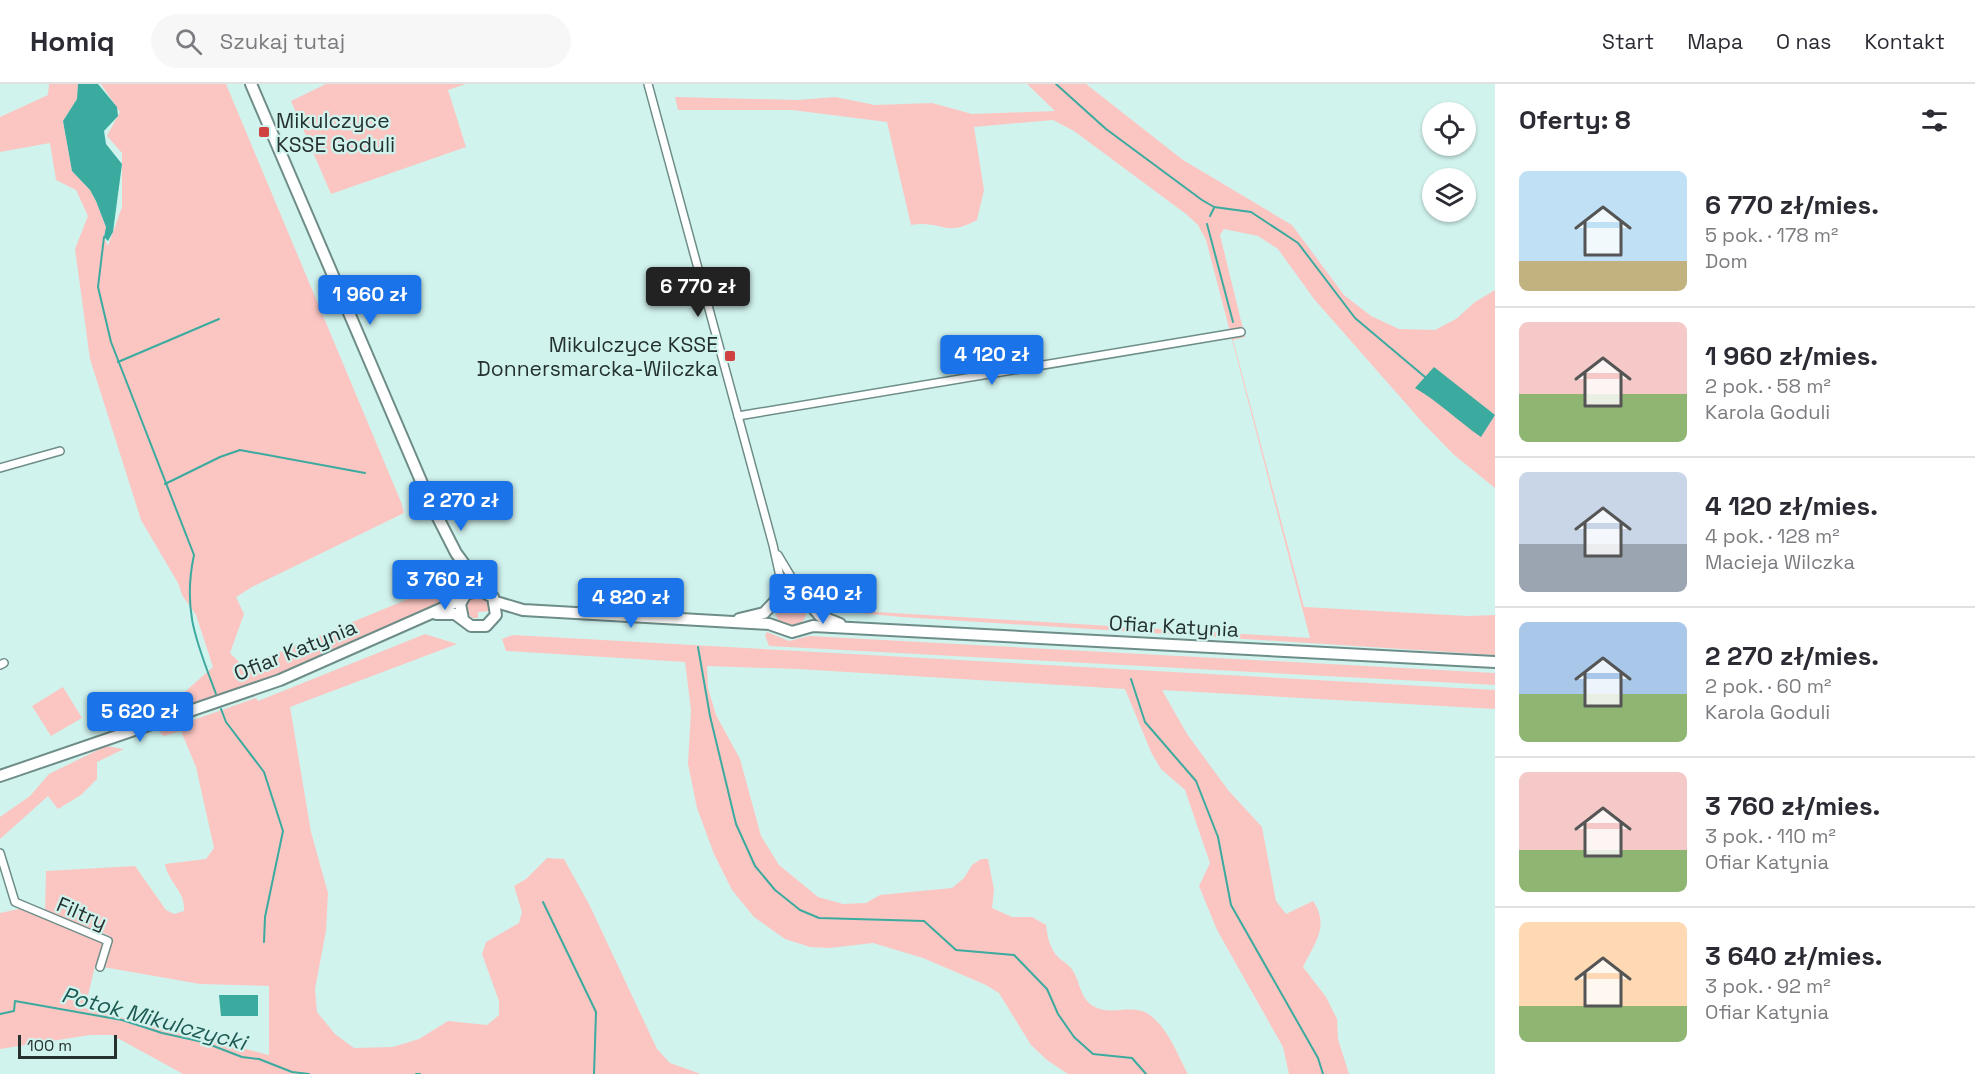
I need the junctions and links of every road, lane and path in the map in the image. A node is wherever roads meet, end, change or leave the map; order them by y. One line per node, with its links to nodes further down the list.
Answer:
1 (251, 84): 8 (street)
2 (648, 84): 4 (street)
3 (1241, 332): 4 (street)
4 (738, 416): 7 (street)
5 (60, 451): 6 (street)
6 (0, 468)
7 (773, 545): 10 (street); 13 (street)
8 (456, 553): 9 (street); 11 (street)
9 (484, 591): 11 (street); 12 (street)
10 (803, 596): 13 (street, Ofiar Katynia); 14 (street, Ofiar Katynia)
11 (464, 597): 16 (street, Ofiar Katynia); 17 (street)
12 (496, 602): 15 (street, Ofiar Katynia); 18 (street)
13 (775, 602): 19 (street, Ofiar Katynia); 21 (street)
14 (811, 608): 20 (street, Ofiar Katynia); 22 (street)
15 (523, 610): 18 (street, Ofiar Katynia); 19 (street, Ofiar Katynia)
16 (433, 614): 17 (street); 24 (street, Ofiar Katynia)
17 (463, 619): 18 (street)
18 (494, 619)
19 (724, 621): 21 (street, Ofiar Katynia)
20 (851, 627): 22 (street, Ofiar Katynia); 23 (street, Ofiar Katynia)
21 (779, 628): 22 (street, Ofiar Katynia)
22 (803, 628)
23 (1495, 662)
24 (0, 776)
25 (0, 853): 26 (street, Filtry)
26 (100, 967)

